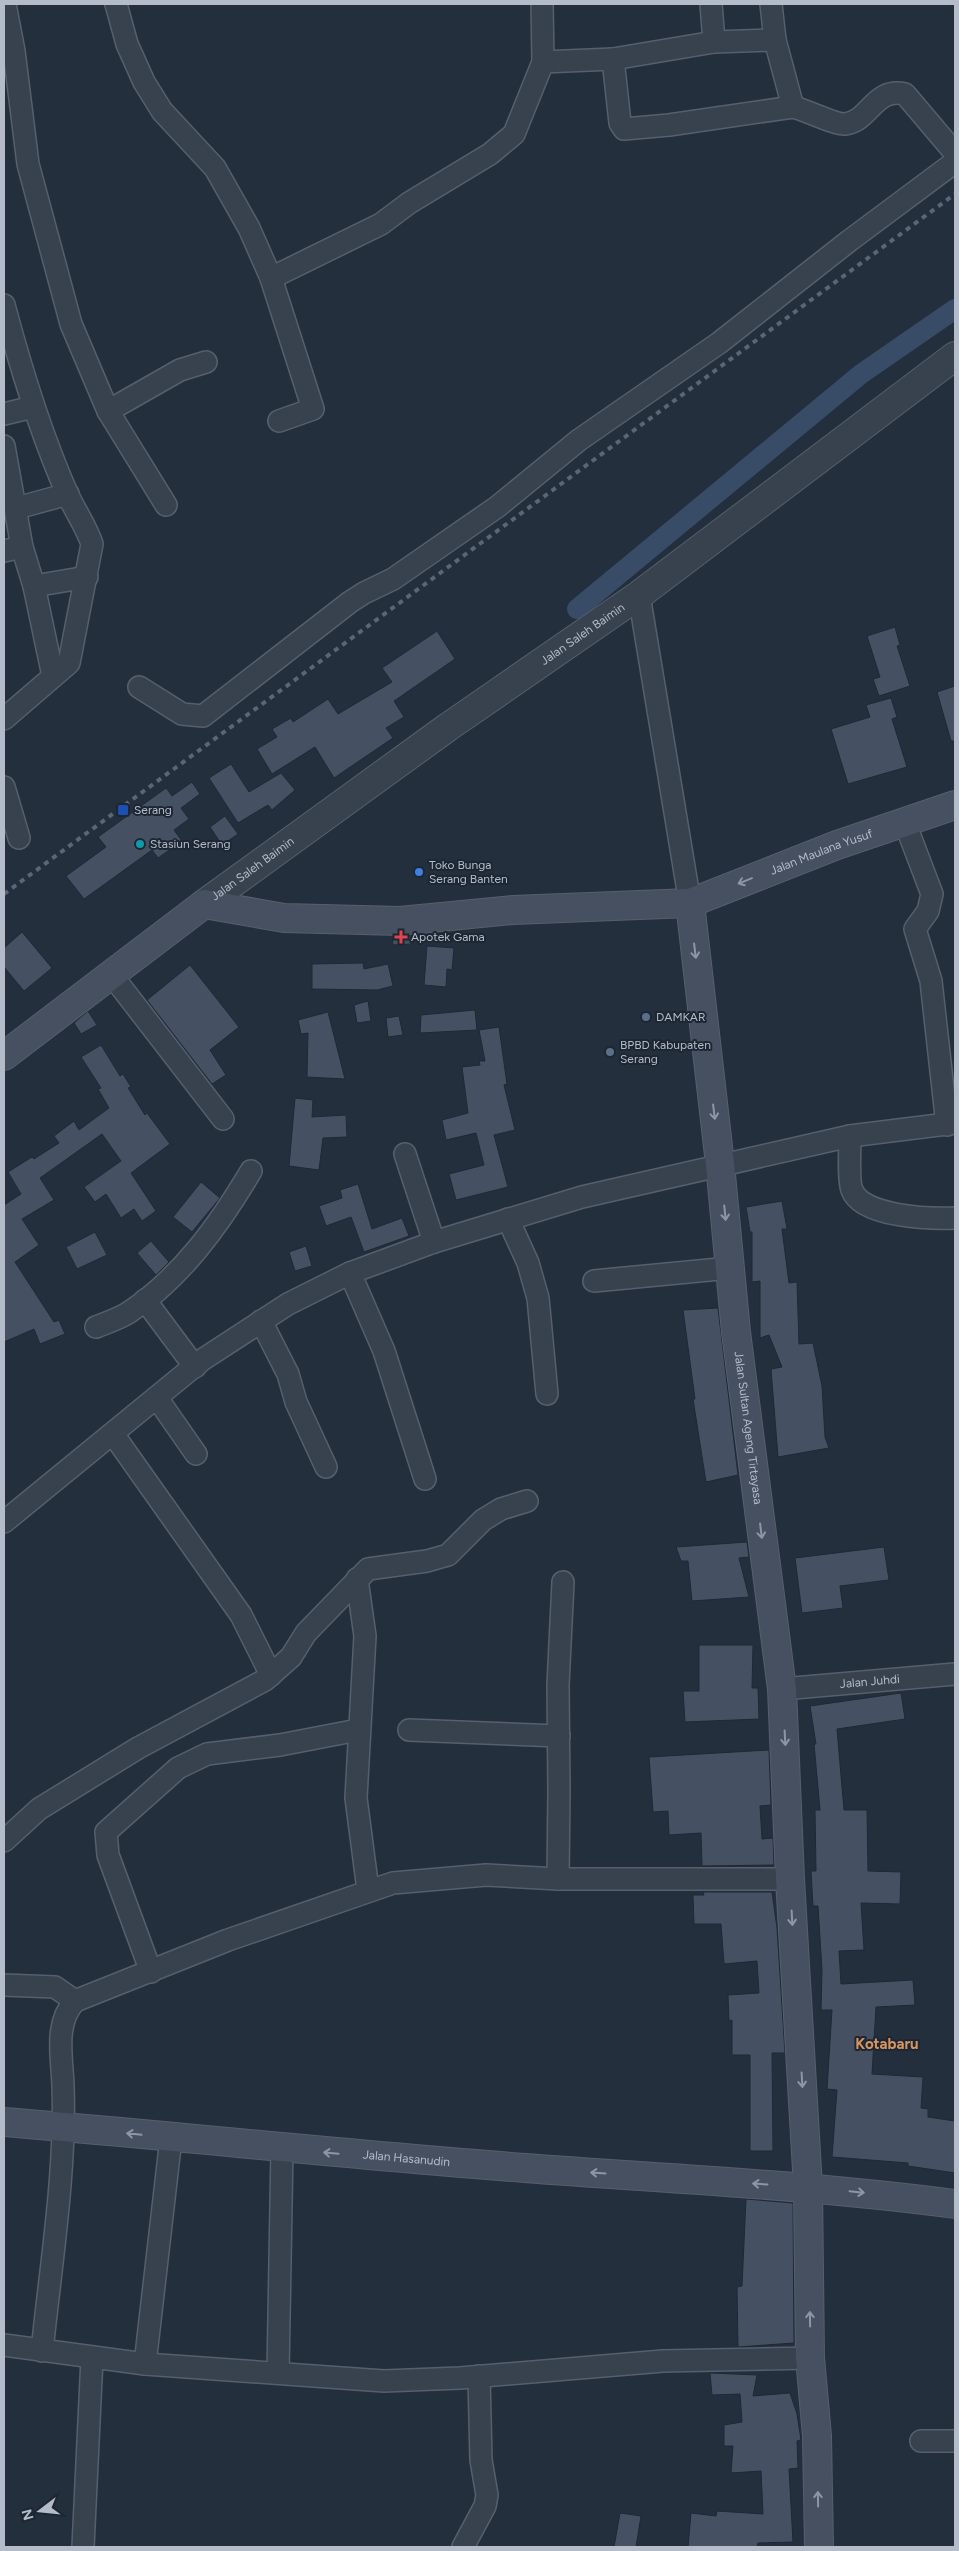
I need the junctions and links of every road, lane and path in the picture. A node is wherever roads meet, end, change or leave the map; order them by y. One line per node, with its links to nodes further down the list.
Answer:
1 (5, 4): 19 (street)
2 (116, 4): 13 (street)
3 (542, 4): 9 (street)
4 (711, 4): 7 (street)
5 (771, 4): 6 (street)
6 (775, 40): 7 (street); 10 (street)
7 (714, 42): 8 (street)
8 (612, 59): 9 (street); 10 (street)
9 (543, 62): 13 (street)
10 (793, 107): 11 (street)
11 (955, 153)
12 (955, 162): 31 (street)
13 (271, 278): 21 (street)
14 (4, 304): 15 (street)
15 (8, 333): 18 (street)
16 (955, 356): 29 (street, Jalan Saleh Baimin)
17 (206, 362): 19 (street)
18 (33, 407): 20 (street); 23 (street)
19 (108, 411): 24 (street)
20 (4, 414)
21 (279, 421)
22 (4, 446): 25 (street)
23 (68, 494): 25 (street); 27 (street)
24 (166, 505)
25 (17, 508): 26 (street)
26 (13, 549): 28 (street)
27 (87, 577): 28 (street); 30 (street)
28 (34, 586): 30 (street)
29 (639, 595): 37 (street); 38 (street, Jalan Saleh Baimin)
30 (53, 676): 32 (street)
31 (139, 687)
32 (4, 719)
33 (4, 787): 36 (street)
34 (955, 805): 35 (main road, Jalan Maulana Yusuf)
35 (905, 823): 37 (main road, Jalan Maulana Yusuf, one-way to 37); 42 (street)
36 (19, 838)
37 (690, 903): 38 (main road, Jalan Maulana Yusuf); 45 (main road, Jalan Sultan Ageng Tirtayasa, one-way to 45)
38 (204, 904): 39 (main road)
39 (111, 974): 40 (main road); 41 (street)
40 (4, 1056)
41 (223, 1119)
42 (951, 1124): 43 (street)
43 (850, 1136): 45 (street); 47 (street)
44 (405, 1154): 49 (street)
45 (720, 1164): 48 (street); 50 (main road, Jalan Sultan Ageng Tirtayasa, one-way to 50)
46 (250, 1171): 53 (street)
47 (955, 1218)
48 (508, 1219): 49 (street); 57 (street)
49 (434, 1242): 51 (street)
50 (730, 1268): 52 (street); 69 (main road, Jalan Sultan Ageng Tirtayasa, one-way to 69)
51 (350, 1273): 54 (street); 62 (street)
52 (594, 1281)
53 (145, 1300): 55 (street); 56 (street)
54 (261, 1321): 56 (street); 61 (street)
55 (96, 1328)
56 (195, 1367): 58 (street)
57 (547, 1394)
58 (157, 1398): 59 (street); 60 (street)
59 (113, 1434): 64 (street); 68 (street)
60 (196, 1454)
61 (326, 1467)
62 (426, 1479)
63 (527, 1501): 65 (street)
64 (4, 1522)
65 (357, 1579): 68 (street); 70 (street)
66 (563, 1582): 72 (street)
67 (955, 1674): 69 (street, Jalan Juhdi)
68 (271, 1675): 73 (street)
69 (782, 1689): 75 (main road, Jalan Sultan Ageng Tirtayasa, one-way to 75)
70 (358, 1730): 76 (street); 77 (street)
71 (409, 1730): 72 (street)
72 (559, 1736): 74 (street)
73 (4, 1841)
74 (558, 1879): 75 (street); 76 (street)
75 (790, 1879): 84 (main road, Jalan Sultan Ageng Tirtayasa, one-way to 84)
76 (368, 1890): 77 (street)
77 (151, 1972): 79 (street)
78 (4, 1986): 79 (street)
79 (75, 2002): 81 (street)
80 (4, 2122): 81 (main road, Jalan Hasanudin)
81 (65, 2127): 82 (main road, Jalan Hasanudin, one-way to 81); 87 (street)
82 (171, 2138): 83 (main road, Jalan Hasanudin); 90 (street)
83 (282, 2149): 84 (main road, Jalan Hasanudin, one-way to 83); 91 (street)
84 (808, 2187): 85 (main road, Jalan Hasanudin, one-way to 85); 89 (main road, Jalan Sultan Ageng Tirtayasa, one-way to 84)
85 (955, 2204)
86 (4, 2345): 87 (street)
87 (42, 2351): 88 (street)
88 (92, 2358): 90 (street); 95 (street)
89 (810, 2358): 92 (street); 97 (main road, Jalan Sultan Ageng Tirtayasa, one-way to 89)
90 (145, 2364): 91 (street)
91 (278, 2373): 92 (street)
92 (479, 2376): 96 (street)
93 (921, 2442): 94 (street)
94 (955, 2442)
95 (83, 2547)
96 (464, 2547)
97 (819, 2547)

